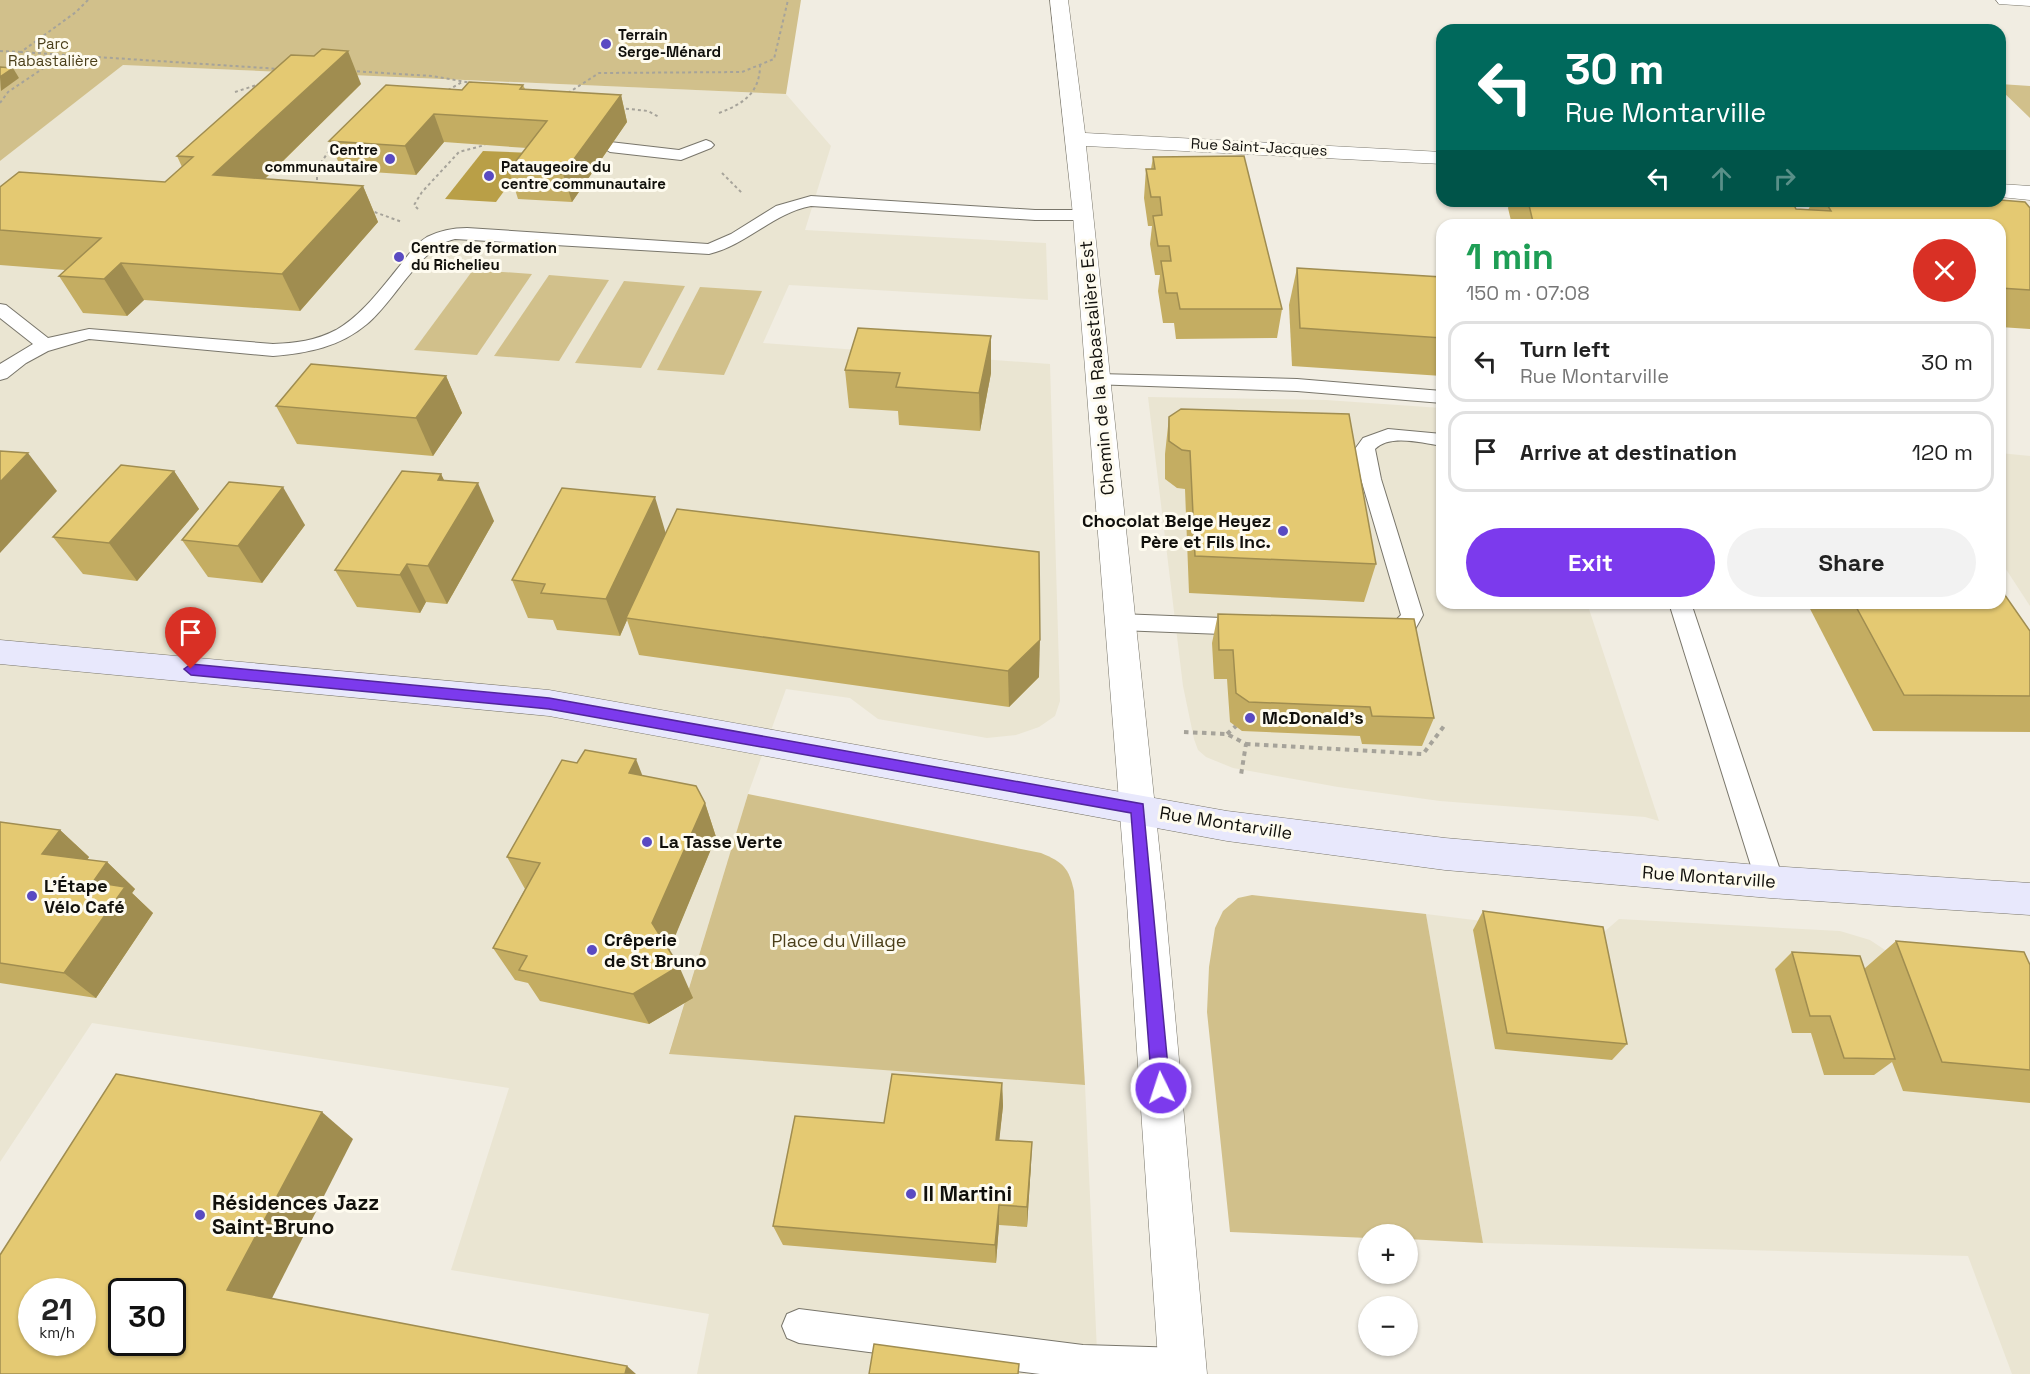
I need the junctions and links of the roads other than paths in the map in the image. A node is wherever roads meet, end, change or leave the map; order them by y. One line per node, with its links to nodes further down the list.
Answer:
1 (1059, 0): 4 (street, Chemin de la Rabastalière Est)
2 (2005, 0): 3 (street)
3 (2030, 1)
4 (1077, 139): 7 (street, Rue Saint-Jacques); 10 (street, Chemin de la Rabastalière Est)
5 (706, 146): 6 (lane)
6 (610, 147)
7 (1436, 158)
8 (2006, 191): 9 (street)
9 (2030, 193)
10 (1084, 215): 12 (lane); 14 (street, Chemin de la Rabastalière Est)
11 (0, 309): 12 (lane)
12 (45, 344): 13 (lane)
13 (0, 374)
14 (1098, 380): 15 (lane); 18 (street, Chemin de la Rabastalière Est)
15 (1436, 396)
16 (1436, 439): 20 (lane)
17 (1682, 609): 23 (lane)
18 (1119, 622): 19 (lane); 22 (street, Chemin de la Rabastalière Est)
19 (1270, 628)
20 (1361, 632)
21 (0, 651): 22 (street, Rue Montarville)
22 (1138, 808): 23 (street, Rue Montarville); 26 (street, Chemin de la Rabastalière Est)
23 (1770, 882): 24 (street, Rue Montarville)
24 (2030, 899)
25 (799, 1326): 26 (lane)
26 (1183, 1369)

